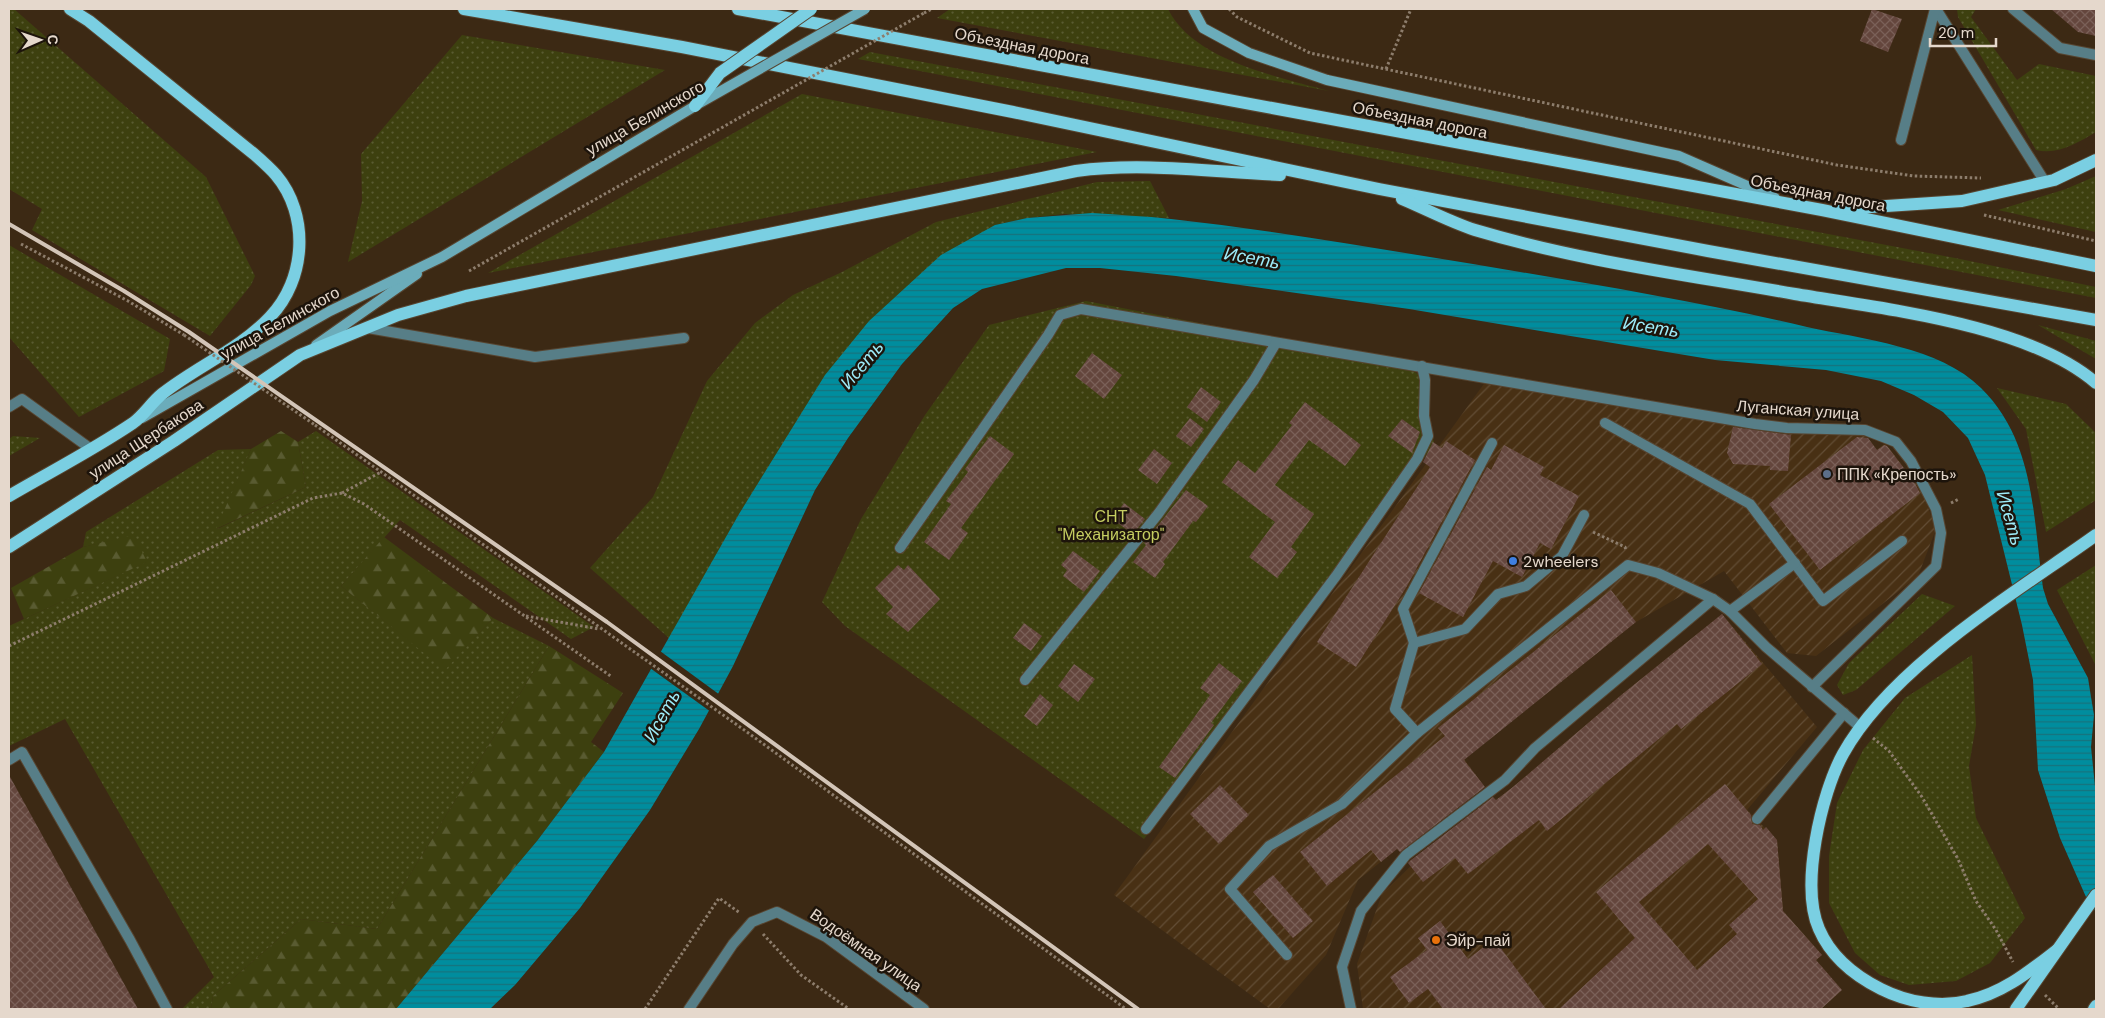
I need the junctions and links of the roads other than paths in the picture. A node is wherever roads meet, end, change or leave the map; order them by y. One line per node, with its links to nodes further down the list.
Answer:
1 (70, 9): 28 (main road, улица Щербакова)
2 (464, 9): 13 (main road)
3 (738, 9): 16 (main road, Объездная дорога)
4 (811, 9): 10 (main road, bridge)
5 (865, 9): 10 (main road, улица Белинского, bridge)
6 (1193, 9): 16 (main road)
7 (1936, 9): 11 (street); 14 (street)
8 (2013, 9): 9 (street)
9 (2096, 55)
10 (695, 106): 18 (main road, улица Белинского)
11 (1901, 140)
12 (2096, 160): 14 (main road)
13 (1315, 177): 15 (main road); 21 (main road, улица Щербакова)
14 (2046, 182): 17 (main road)
15 (1379, 189): 20 (main road); 26 (main road)
16 (1790, 204): 17 (main road, Объездная дорога)
17 (1822, 210): 19 (main road, Объездная дорога)
18 (446, 254): 24 (main road, улица Белинского); 28 (main road, улица Белинского)
19 (2096, 266)
20 (2096, 320)
21 (368, 328): 22 (street); 24 (main road, улица Щербакова)
22 (684, 338)
23 (1276, 343): 25 (street, Луганская улица); 37 (street, Луганская улица); 42 (street)
24 (300, 355): 36 (main road, улица Щербакова)
25 (1422, 366): 43 (street, Луганская улица); 49 (street)
26 (2096, 383)
27 (9, 407): 31 (street)
28 (135, 422): 31 (main road, улица Щербакова)
29 (1605, 423): 38 (street)
30 (1492, 443): 41 (street)
31 (90, 450): 32 (main road, улица Щербакова)
32 (9, 496)
33 (1584, 515): 41 (street)
34 (2096, 535): 45 (main road)
35 (1902, 541): 38 (street)
36 (9, 547)
37 (900, 548)
38 (1795, 563): 40 (street)
39 (1713, 599): 40 (street); 46 (street); 58 (street)
40 (1730, 611): 43 (street)
41 (1414, 643): 46 (street)
42 (1025, 680)
43 (1812, 687): 44 (street)
44 (1844, 713): 45 (street); 48 (street)
45 (1860, 727): 53 (main road)
46 (1417, 733): 52 (street)
47 (9, 760): 55 (street)
48 (1757, 819)
49 (1146, 829)
50 (2096, 895): 51 (main road)
51 (2057, 950): 53 (main road); 59 (main road)
52 (1286, 955)
53 (1917, 1006)
54 (2096, 1006): 60 (main road)
55 (167, 1009)
56 (689, 1009): 57 (street, Водоёмная улица)
57 (924, 1009)
58 (1351, 1009)
59 (2016, 1009)
60 (2094, 1009)

